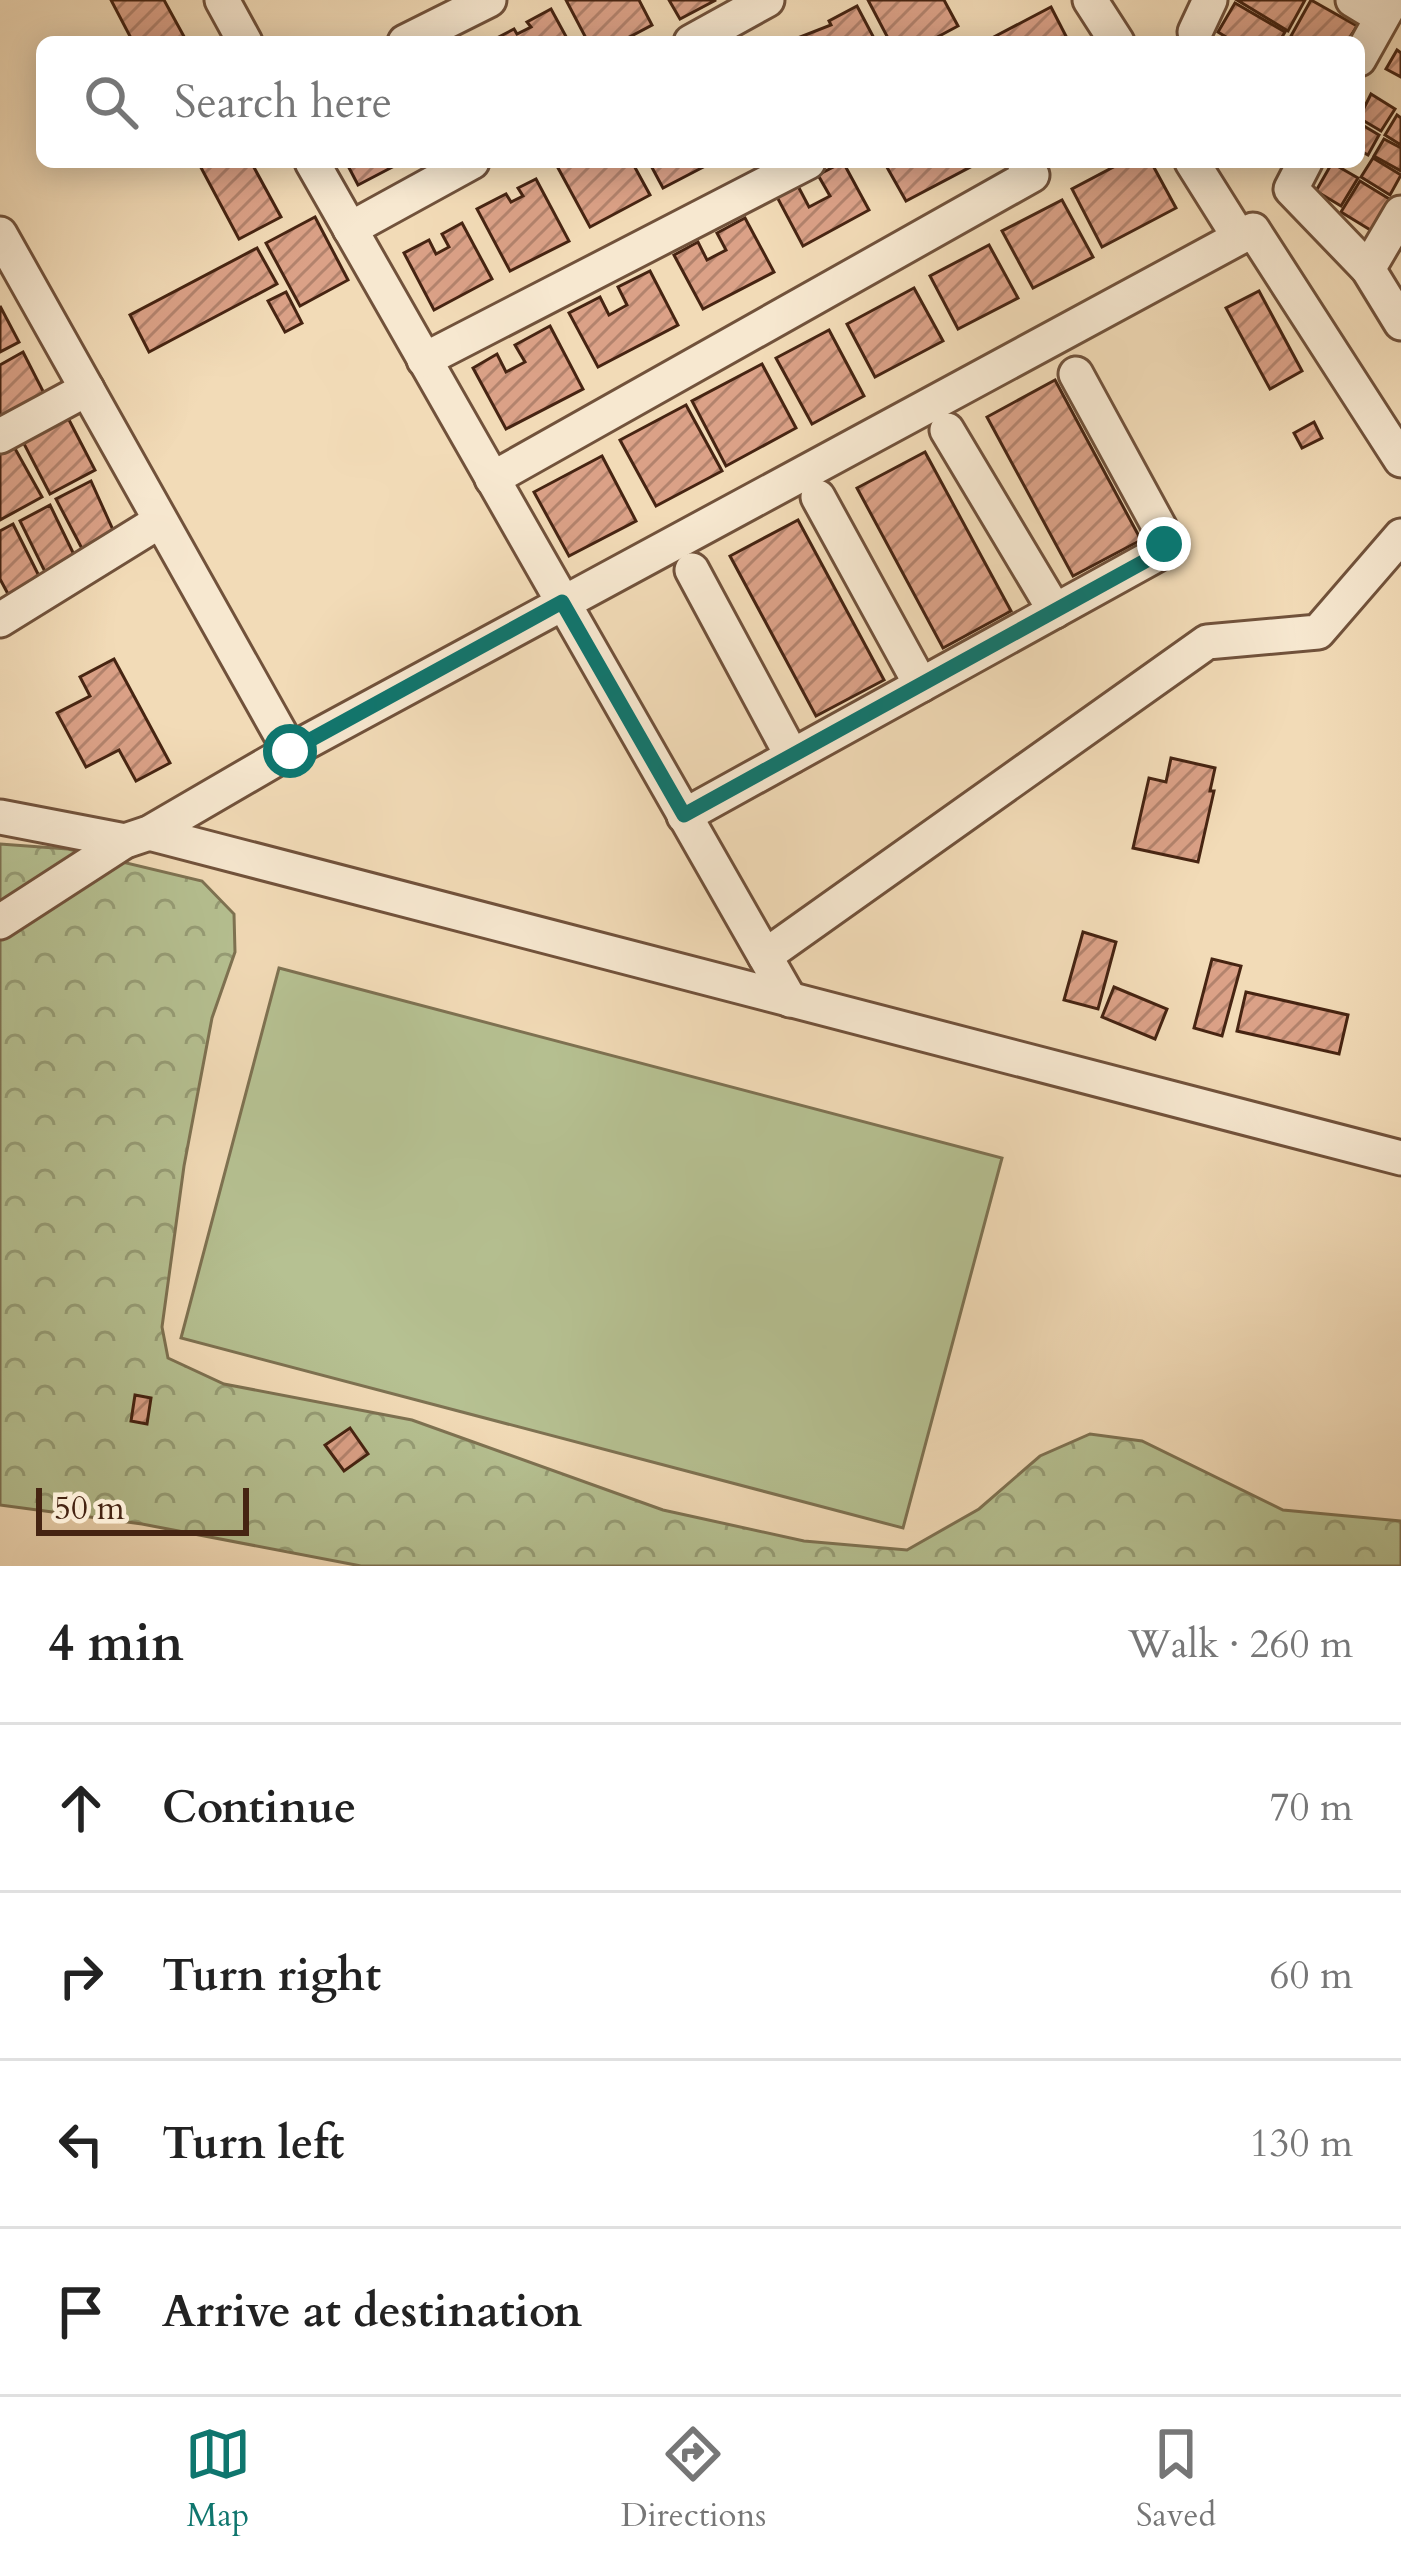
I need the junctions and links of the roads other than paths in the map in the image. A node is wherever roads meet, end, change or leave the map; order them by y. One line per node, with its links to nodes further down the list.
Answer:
1 (222, 0): 8 (street)
2 (489, 0): 9 (street)
3 (767, 0): 10 (street)
4 (1090, 0): 11 (street)
5 (1210, 0): 7 (street)
6 (1375, 6): 12 (street)
7 (1195, 32)
8 (242, 36)
9 (417, 36)
10 (702, 36)
11 (1113, 36)
12 (1365, 39)
13 (315, 168): 20 (street)
14 (461, 168): 20 (street)
15 (796, 168): 26 (street)
16 (1027, 168): 32 (street)
17 (1196, 168): 22 (street)
18 (1302, 168): 24 (street)
19 (1401, 213): 24 (street)
20 (350, 229): 26 (street)
21 (0, 234): 23 (street)
22 (1239, 237): 31 (street); 37 (street)
23 (9, 269): 28 (street)
24 (1368, 269): 25 (street)
25 (1401, 323)
26 (424, 360): 32 (street)
27 (1076, 374): 38 (street)
28 (88, 389): 30 (street); 34 (street)
29 (947, 430): 38 (street)
30 (0, 436)
31 (1401, 460)
32 (492, 479): 37 (street)
33 (818, 497): 40 (street)
34 (160, 520): 39 (street); 41 (street)
35 (1401, 536): 47 (street)
36 (692, 570): 42 (street)
37 (562, 602): 41 (street); 43 (street)
38 (1055, 611): 40 (street)
39 (0, 620)
40 (921, 685): 42 (street)
41 (290, 751): 45 (street)
42 (792, 756): 43 (street)
43 (684, 815): 47 (street)
44 (0, 817): 45 (street)
45 (137, 837): 46 (street); 48 (street)
46 (0, 922)
47 (765, 956): 48 (street)
48 (790, 1000): 49 (street)
49 (1401, 1158)

